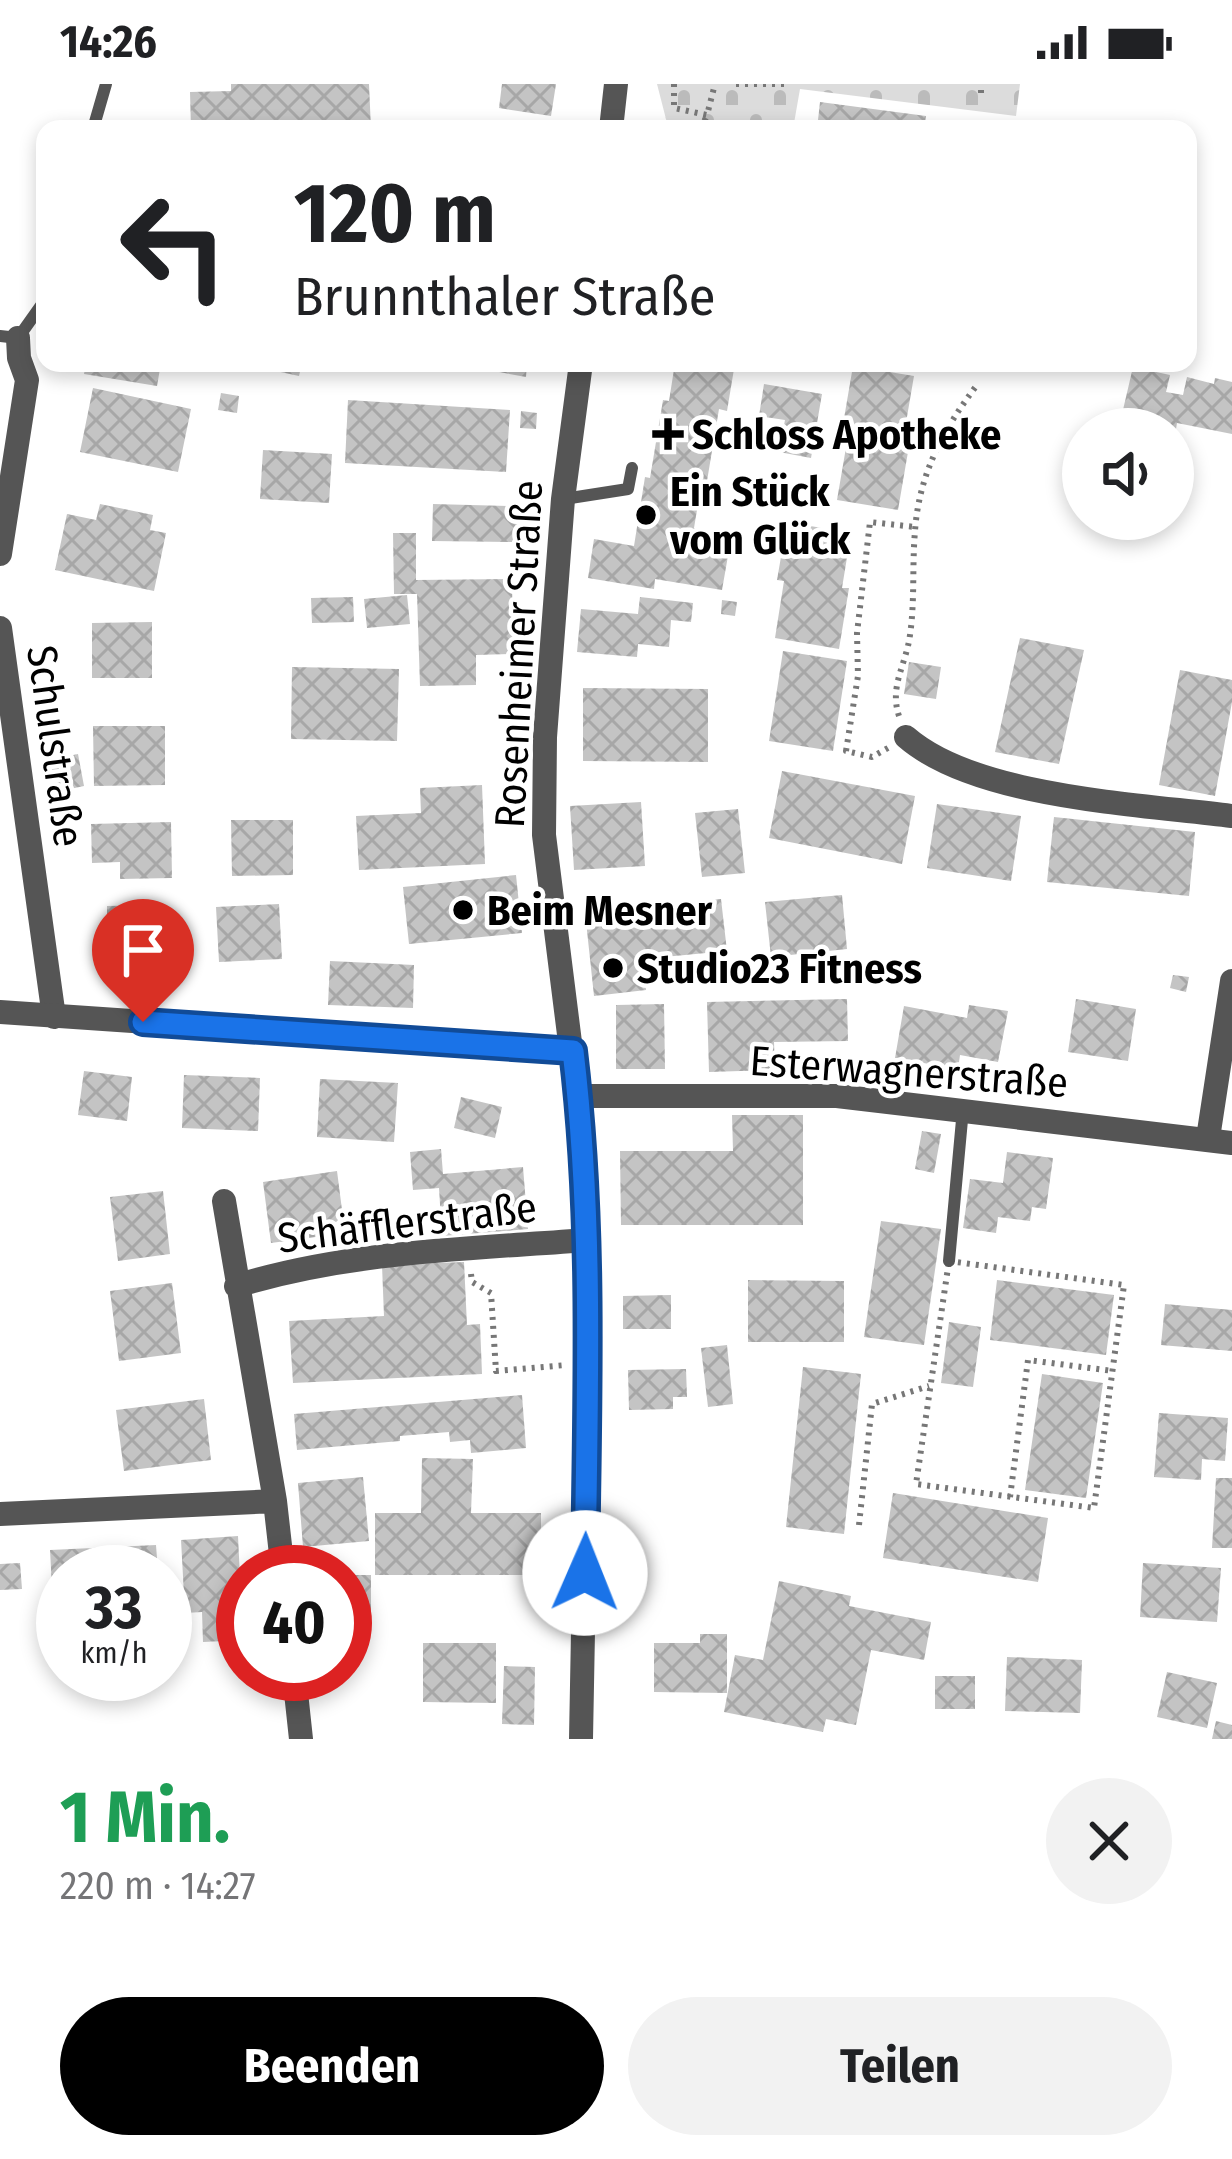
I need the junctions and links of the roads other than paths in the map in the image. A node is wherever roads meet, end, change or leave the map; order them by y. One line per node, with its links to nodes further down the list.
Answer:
1 (106, 84): 3 (lane)
2 (616, 84): 4 (street)
3 (96, 120)
4 (612, 120)
5 (36, 309): 6 (lane)
6 (9, 337): 10 (street)
7 (580, 372): 9 (street, Rosenheimer Straße)
8 (632, 467): 9 (lane)
9 (563, 499): 17 (street, Rosenheimer Straße)
10 (0, 554)
11 (0, 628): 16 (street, Schulstraße)
12 (906, 737): 13 (street)
13 (1232, 817)
14 (1232, 981): 20 (street)
15 (0, 1012): 16 (street)
16 (54, 1017): 17 (street)
17 (573, 1051): 18 (street, Rosenheimer Straße)
18 (578, 1096): 19 (street, Esterwagnerstraße); 22 (street, Rosenheimer Straße)
19 (963, 1108): 20 (street, Esterwagnerstraße); 23 (lane)
20 (1220, 1140)
21 (224, 1201): 24 (street, Schäfflerstraße)
22 (588, 1240): 24 (street, Schäfflerstraße); 30 (street, Rosenheimer Straße)
23 (949, 1261)
24 (236, 1286): 25 (street, Schäfflerstraße)
25 (275, 1501): 26 (street); 27 (street, Schäfflerstraße)
26 (0, 1514)
27 (280, 1545)
28 (297, 1701): 29 (street)
29 (301, 1739)
30 (581, 1739)

